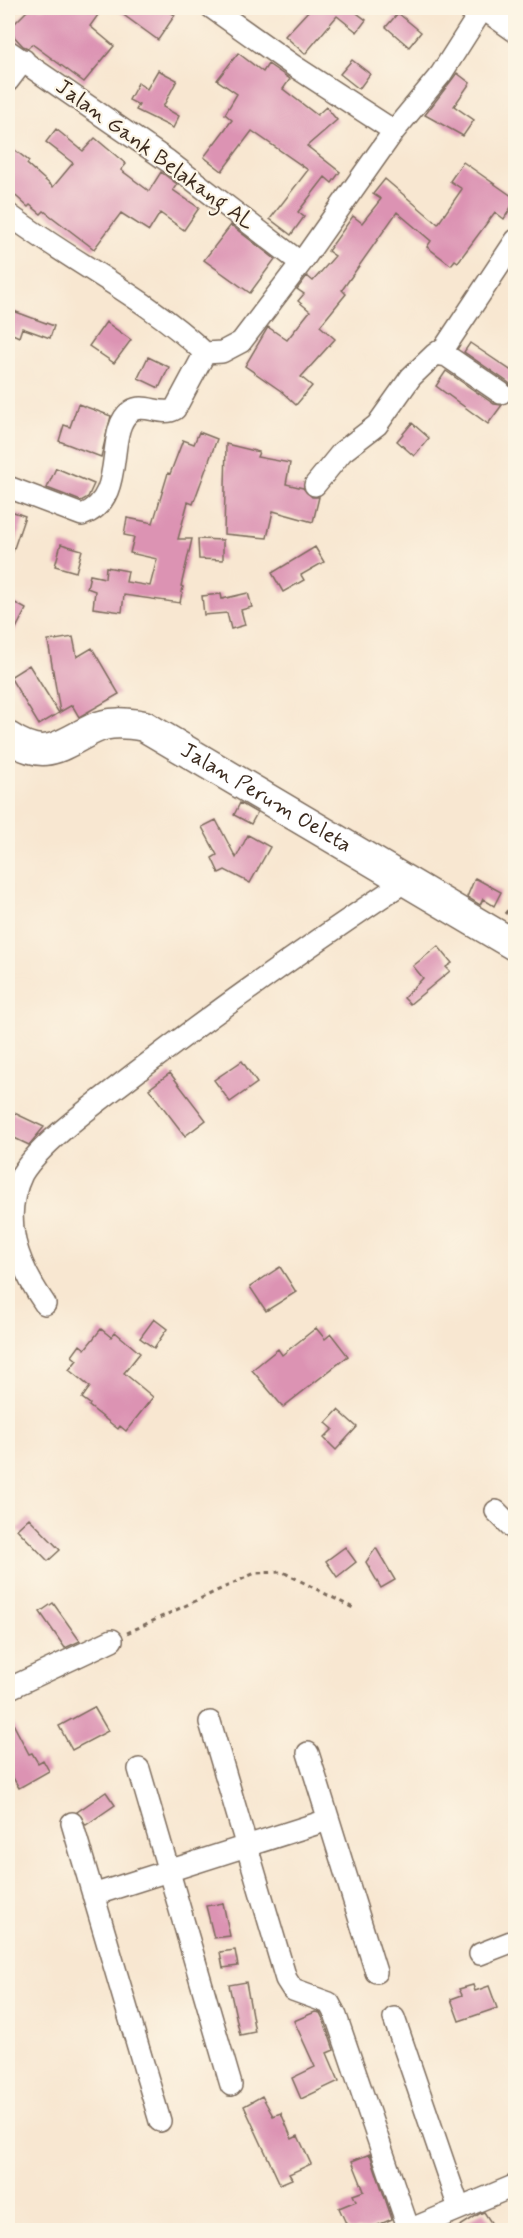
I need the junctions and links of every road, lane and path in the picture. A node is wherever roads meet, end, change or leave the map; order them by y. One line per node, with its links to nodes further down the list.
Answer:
1 (482, 8): 3 (street); 6 (street)
2 (218, 9): 6 (street)
3 (516, 32)
4 (16, 56): 5 (street); 9 (street, Jalan Gank Belakang AL)
5 (8, 81)
6 (394, 131): 9 (street)
7 (8, 214): 10 (street)
8 (516, 240): 11 (street)
9 (301, 263): 10 (street)
10 (205, 353): 14 (street)
11 (435, 354): 12 (street); 13 (street)
12 (501, 393)
13 (315, 485)
14 (8, 487)
15 (8, 737): 16 (street, Jalan Perum Oeleta)
16 (407, 880): 17 (street, Jalan Perum Oeleta); 18 (street)
17 (516, 946)
18 (45, 1304)
19 (496, 1511): 20 (street)
20 (516, 1531)
21 (355, 1609): 22 (path)
22 (112, 1640): 23 (street)
23 (8, 1689)
24 (210, 1722): 29 (street)
25 (308, 1753): 27 (street)
26 (139, 1769): 30 (street)
27 (328, 1820): 29 (street); 34 (street)
28 (72, 1823): 31 (street)
29 (247, 1846): 30 (street); 40 (street)
30 (168, 1871): 31 (street); 36 (street)
31 (93, 1895): 37 (street)
32 (516, 1940): 33 (street)
33 (480, 1954)
34 (376, 1972)
35 (394, 2018): 39 (street)
36 (231, 2085)
37 (159, 2121)
38 (514, 2190): 39 (street)
39 (459, 2208): 40 (street)
40 (439, 2224)

